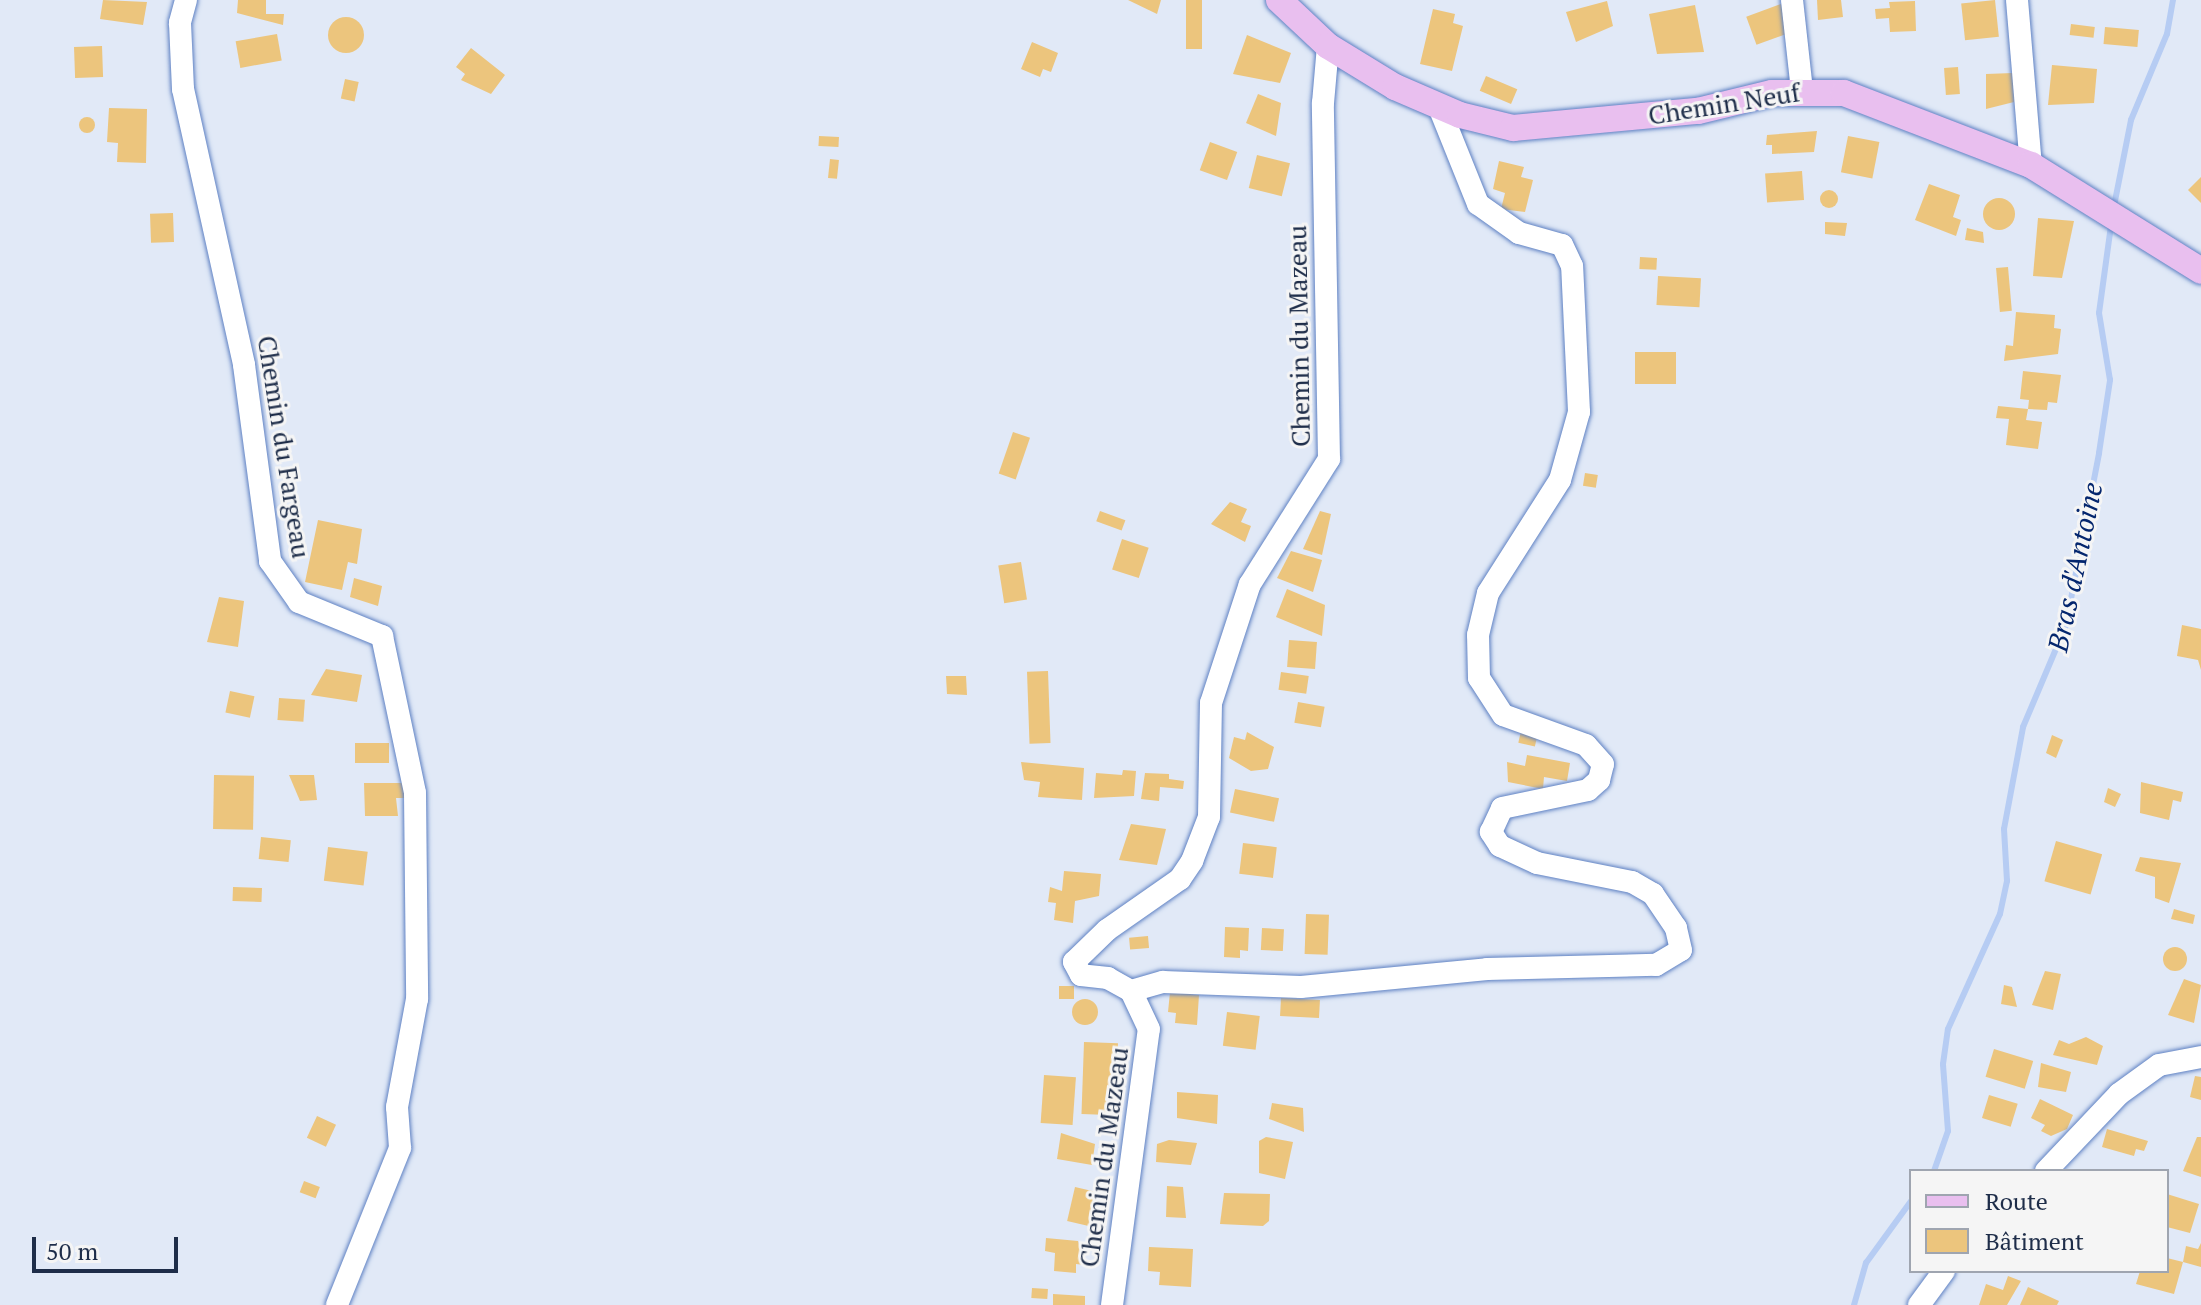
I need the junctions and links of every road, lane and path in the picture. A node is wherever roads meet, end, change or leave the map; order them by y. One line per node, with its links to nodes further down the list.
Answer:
1 (186, 0): 16 (street, Chemin du Fargeau)
2 (1792, 0): 6 (street)
3 (2017, 0): 8 (street)
4 (1290, 4): 5 (main road, Chemin Neuf)
5 (1328, 46): 7 (main road, Chemin Neuf); 12 (street, Chemin du Mazeau)
6 (1802, 90): 7 (main road, Chemin Neuf); 8 (main road, Chemin Neuf)
7 (1439, 107): 12 (street)
8 (2031, 165): 9 (main road, Chemin Neuf)
9 (2167, 252): 10 (main road); 11 (main road, Chemin Neuf)
10 (2201, 252)
11 (2201, 271)
12 (1131, 991): 17 (street, Chemin du Mazeau)
13 (2201, 1057): 14 (street)
14 (2048, 1169)
15 (1943, 1273): 18 (street)
16 (337, 1305)
17 (1112, 1305)
18 (1919, 1305)

